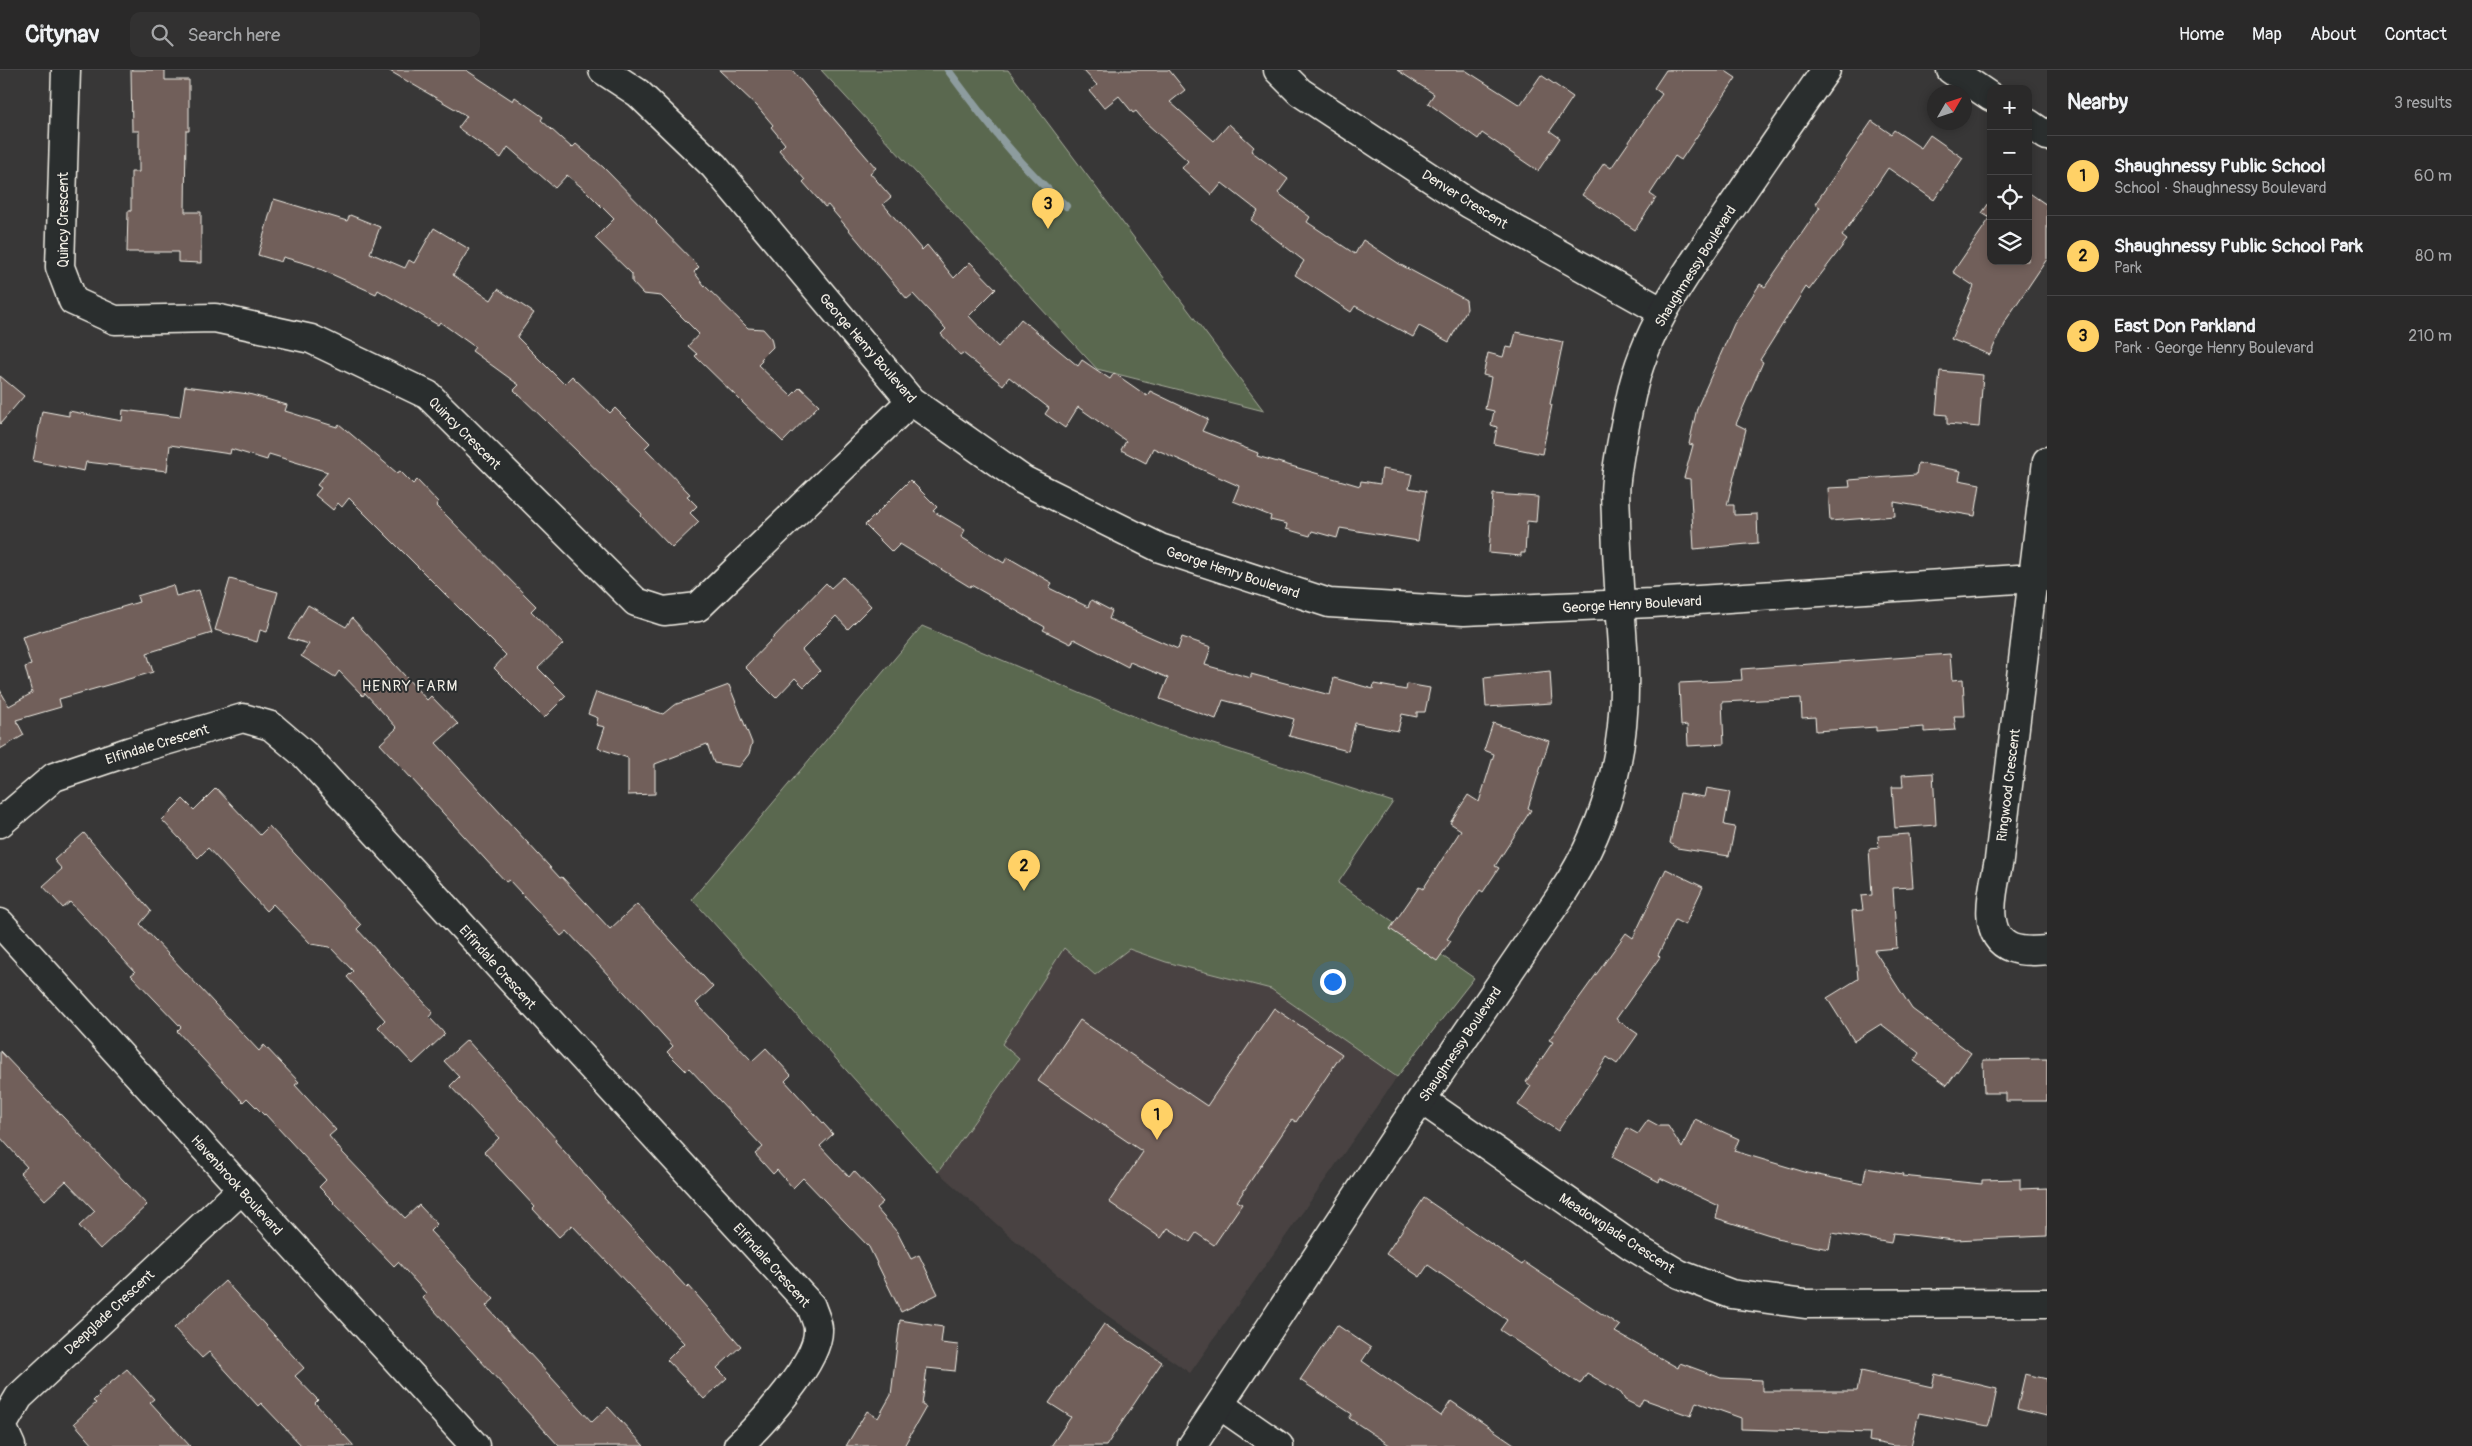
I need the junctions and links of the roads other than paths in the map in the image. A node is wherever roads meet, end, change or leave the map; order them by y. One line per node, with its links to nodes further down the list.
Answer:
1 (66, 70): 10 (street, Quincy Crescent)
2 (603, 70): 10 (street, George Henry Boulevard)
3 (1278, 70): 9 (street, Denver Crescent)
4 (1826, 70): 9 (street, Shaughmessy Boulevard)
5 (1951, 70): 6 (street)
6 (1987, 94)
7 (2032, 126): 8 (street)
8 (2047, 136)
9 (1663, 312): 13 (street, Shaughmessy Boulevard)
10 (911, 401): 13 (street, George Henry Boulevard)
11 (2047, 461): 12 (street, Ringwood Crescent)
12 (2040, 578): 13 (street, George Henry Boulevard); 16 (street, Ringwood Crescent)
13 (1619, 604): 17 (street, Shaughnessy Boulevard)
14 (0, 823): 23 (street, Elfindale Crescent)
15 (0, 923): 18 (street, Havenbrook Boulevard)
16 (2047, 950)
17 (1422, 1100): 19 (street, Meadowglade Crescent); 20 (street, Shaughnessy Boulevard)
18 (241, 1190): 21 (street, Deepglade Crescent); 22 (street, Havenbrook Boulevard)
19 (2047, 1302)
20 (1220, 1404): 24 (street, Shaughnessy Boulevard); 25 (street)
21 (11, 1446)
22 (475, 1446)
23 (738, 1446)
24 (1192, 1446)
25 (1279, 1446)

